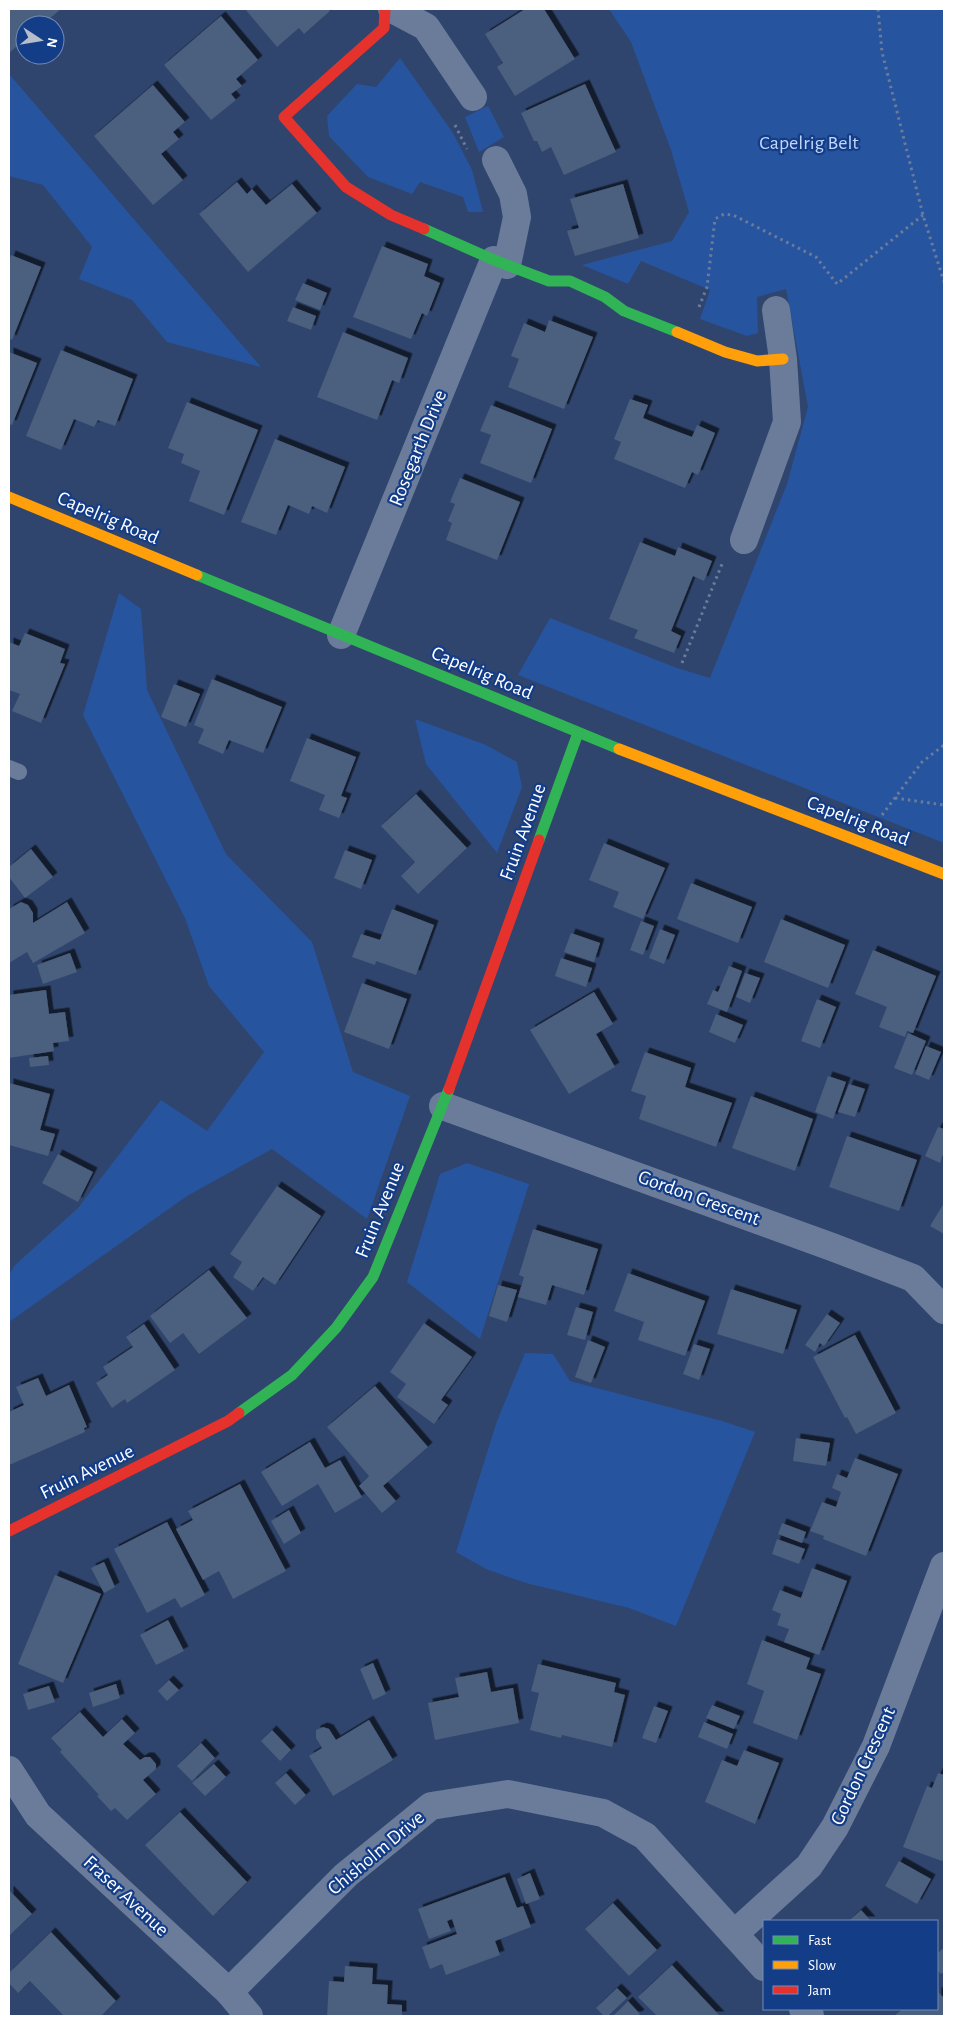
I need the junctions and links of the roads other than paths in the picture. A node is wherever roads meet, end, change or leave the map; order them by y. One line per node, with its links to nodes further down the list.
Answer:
1 (385, 9): 5 (street)
2 (392, 9): 3 (street)
3 (473, 97)
4 (496, 160): 5 (street, Rosegarth Drive)
5 (500, 263): 7 (street); 10 (street, Rosegarth Drive)
6 (776, 310): 7 (street)
7 (783, 359): 9 (street)
8 (9, 497): 10 (street, Capelrig Road)
9 (744, 540)
10 (341, 635): 11 (street, Capelrig Road)
11 (578, 733): 12 (street, Capelrig Road); 13 (street, Fruin Avenue)
12 (944, 874)
13 (442, 1106): 14 (street, Gordon Crescent); 15 (street, Fruin Avenue)
14 (944, 1310)
15 (9, 1531)
16 (944, 1566): 18 (street, Gordon Crescent)
17 (9, 1770): 20 (street, Fraser Avenue)
18 (734, 1934): 19 (street, Chisholm Drive); 20 (street, Chisholm Drive)
19 (763, 1966)
20 (229, 1992): 21 (street, Fraser Avenue)
21 (249, 2016)

